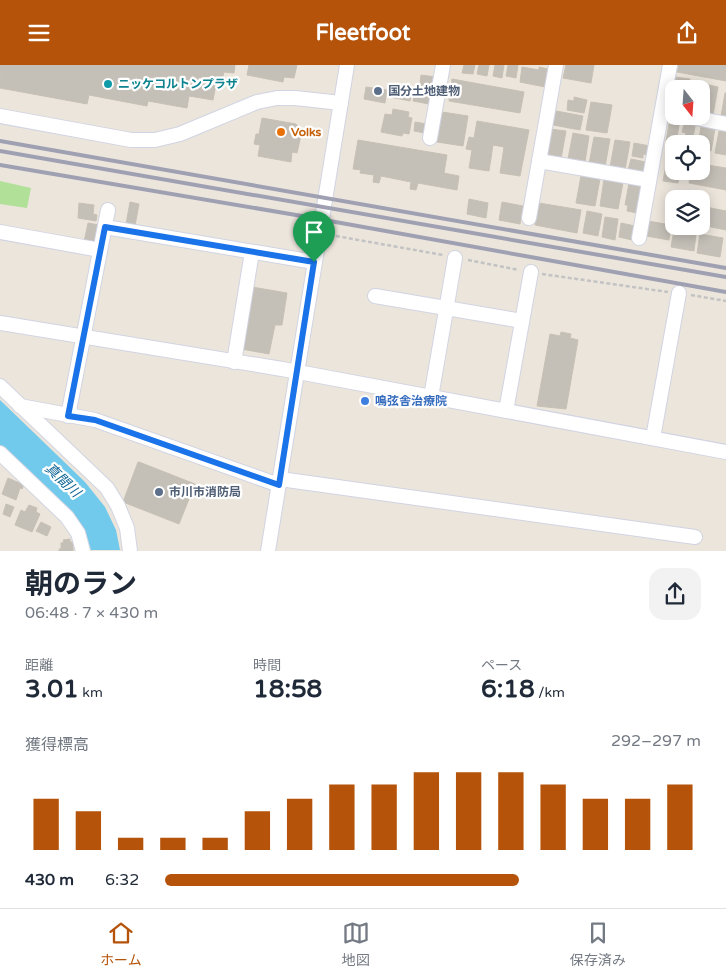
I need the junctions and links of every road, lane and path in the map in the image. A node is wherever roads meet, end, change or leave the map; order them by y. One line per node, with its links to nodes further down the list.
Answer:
1 (347, 65): 6 (street)
2 (443, 65): 11 (street)
3 (556, 65): 12 (street)
4 (670, 65): 5 (street)
5 (669, 80)
6 (341, 103): 7 (street); 22 (street)
7 (0, 116)
8 (710, 121): 10 (street)
9 (665, 124): 13 (street)
10 (726, 124)
11 (430, 138)
12 (539, 161): 13 (street); 15 (street)
13 (649, 180): 18 (street)
14 (108, 210): 16 (street)
15 (529, 218)
16 (105, 227): 19 (street); 20 (street)
17 (0, 232): 19 (street)
18 (639, 239)
19 (100, 250): 29 (street)
20 (252, 252): 22 (street); 30 (street)
21 (455, 258): 26 (street)
22 (314, 262): 31 (street)
23 (531, 272): 27 (street)
24 (679, 293): 37 (street)
25 (375, 296): 26 (street)
26 (447, 308): 27 (street); 33 (street)
27 (522, 321): 35 (street)
28 (0, 323): 29 (street)
29 (84, 337): 30 (street); 36 (street)
30 (234, 362): 31 (street)
31 (297, 372): 33 (street); 40 (street)
32 (0, 386): 34 (street)
33 (431, 397): 35 (street)
34 (20, 406): 36 (street); 43 (street)
35 (506, 411): 37 (street)
36 (68, 416): 40 (street)
37 (653, 438): 38 (street)
38 (726, 452)
39 (0, 453): 42 (street)
40 (279, 482): 41 (street); 44 (street)
41 (695, 537)
42 (83, 551)
43 (130, 551)
44 (268, 551)

